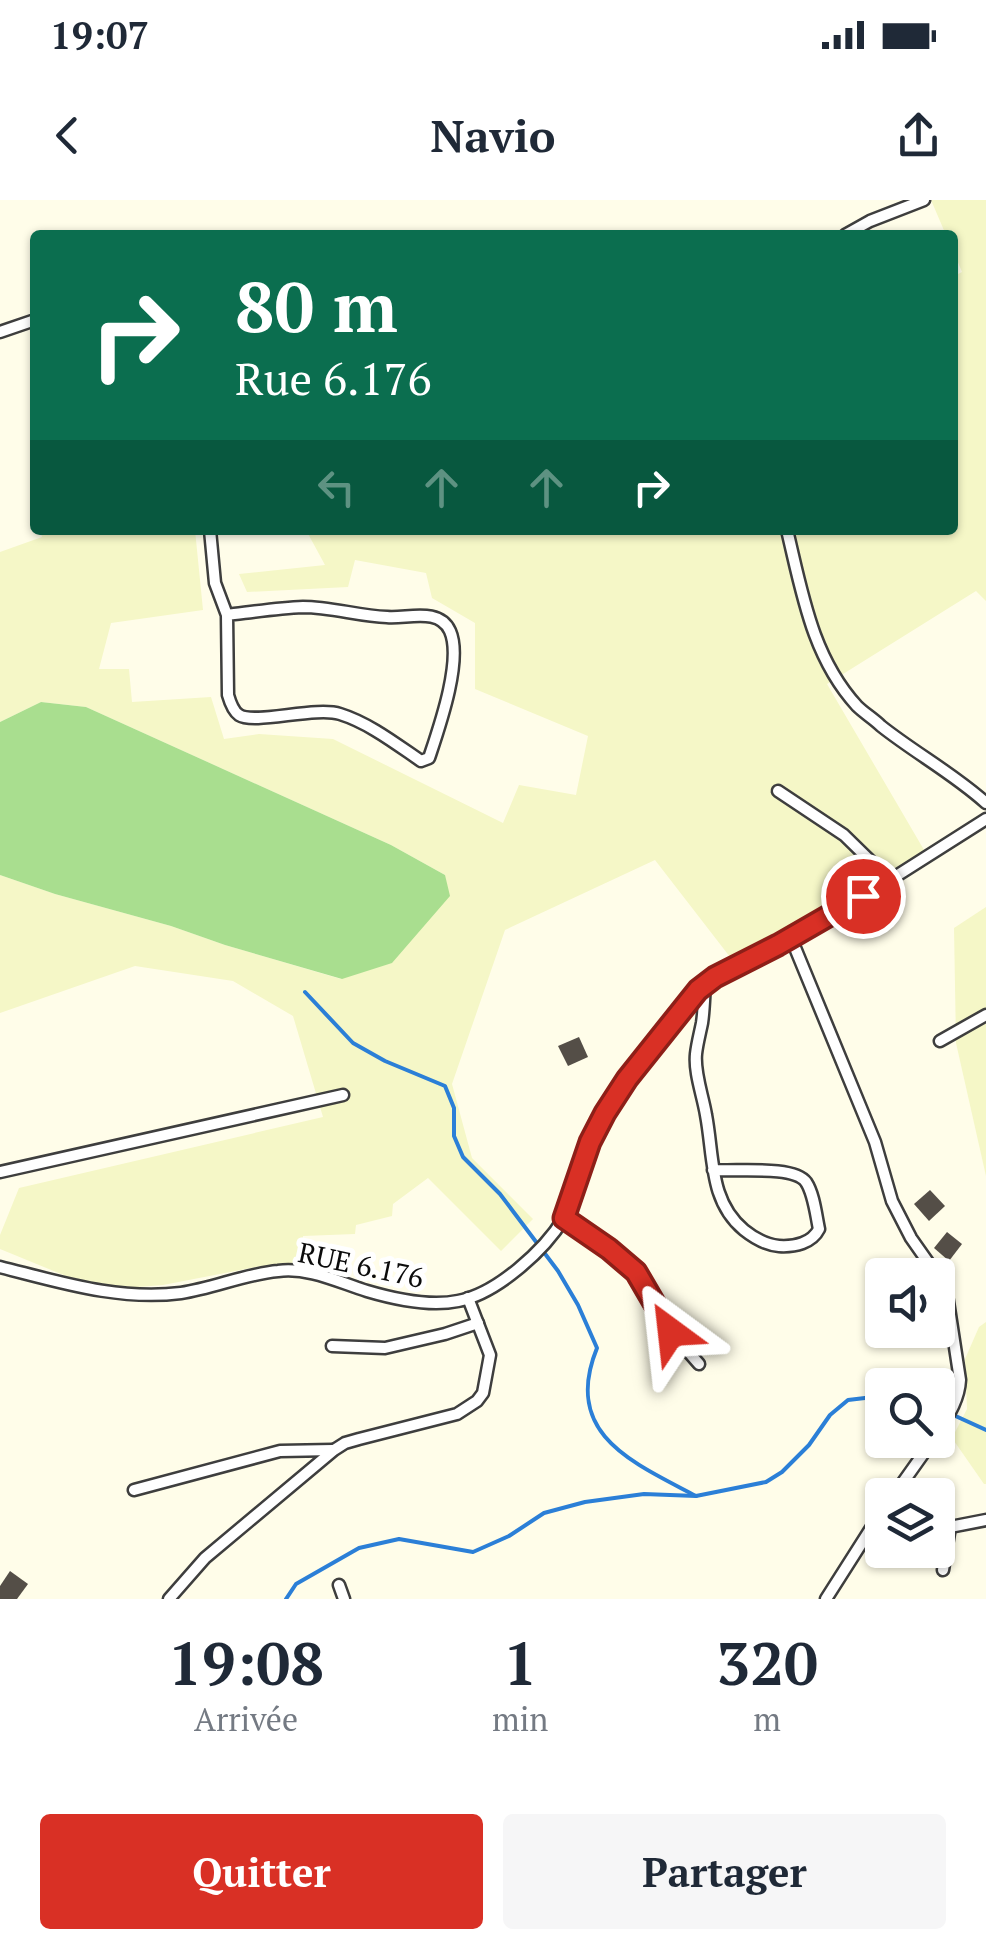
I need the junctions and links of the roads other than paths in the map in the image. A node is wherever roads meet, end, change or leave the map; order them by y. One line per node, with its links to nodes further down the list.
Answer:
1 (924, 200): 2 (street)
2 (853, 230)
3 (30, 322): 4 (street)
4 (0, 332)
5 (210, 535): 7 (street)
6 (788, 535): 9 (street)
7 (226, 615): 7 (street)
8 (778, 792): 11 (street)
9 (986, 804)
10 (986, 819): 11 (street, RUE 6.176)
11 (890, 880): 12 (street, RUE 6.176)
12 (790, 938): 13 (street, RUE 6.176); 20 (street)
13 (706, 984): 17 (street); 19 (street, RUE 6.176)
14 (986, 1016): 15 (street)
15 (940, 1041)
16 (343, 1095): 18 (street)
17 (713, 1170): 17 (street)
18 (0, 1172)
19 (564, 1218): 22 (street, RUE 6.176); 26 (street)
20 (925, 1258)
21 (0, 1267): 22 (street, RUE 6.176)
22 (468, 1298): 23 (street)
23 (478, 1323): 24 (street); 28 (street)
24 (332, 1346)
25 (955, 1347): 27 (street)
26 (699, 1364)
27 (955, 1404)
28 (334, 1450): 29 (street); 34 (street)
29 (134, 1490)
30 (986, 1520): 31 (street)
31 (955, 1524)
32 (865, 1538): 36 (street)
33 (339, 1586): 35 (street)
34 (169, 1599)
35 (344, 1599)
36 (826, 1599)

